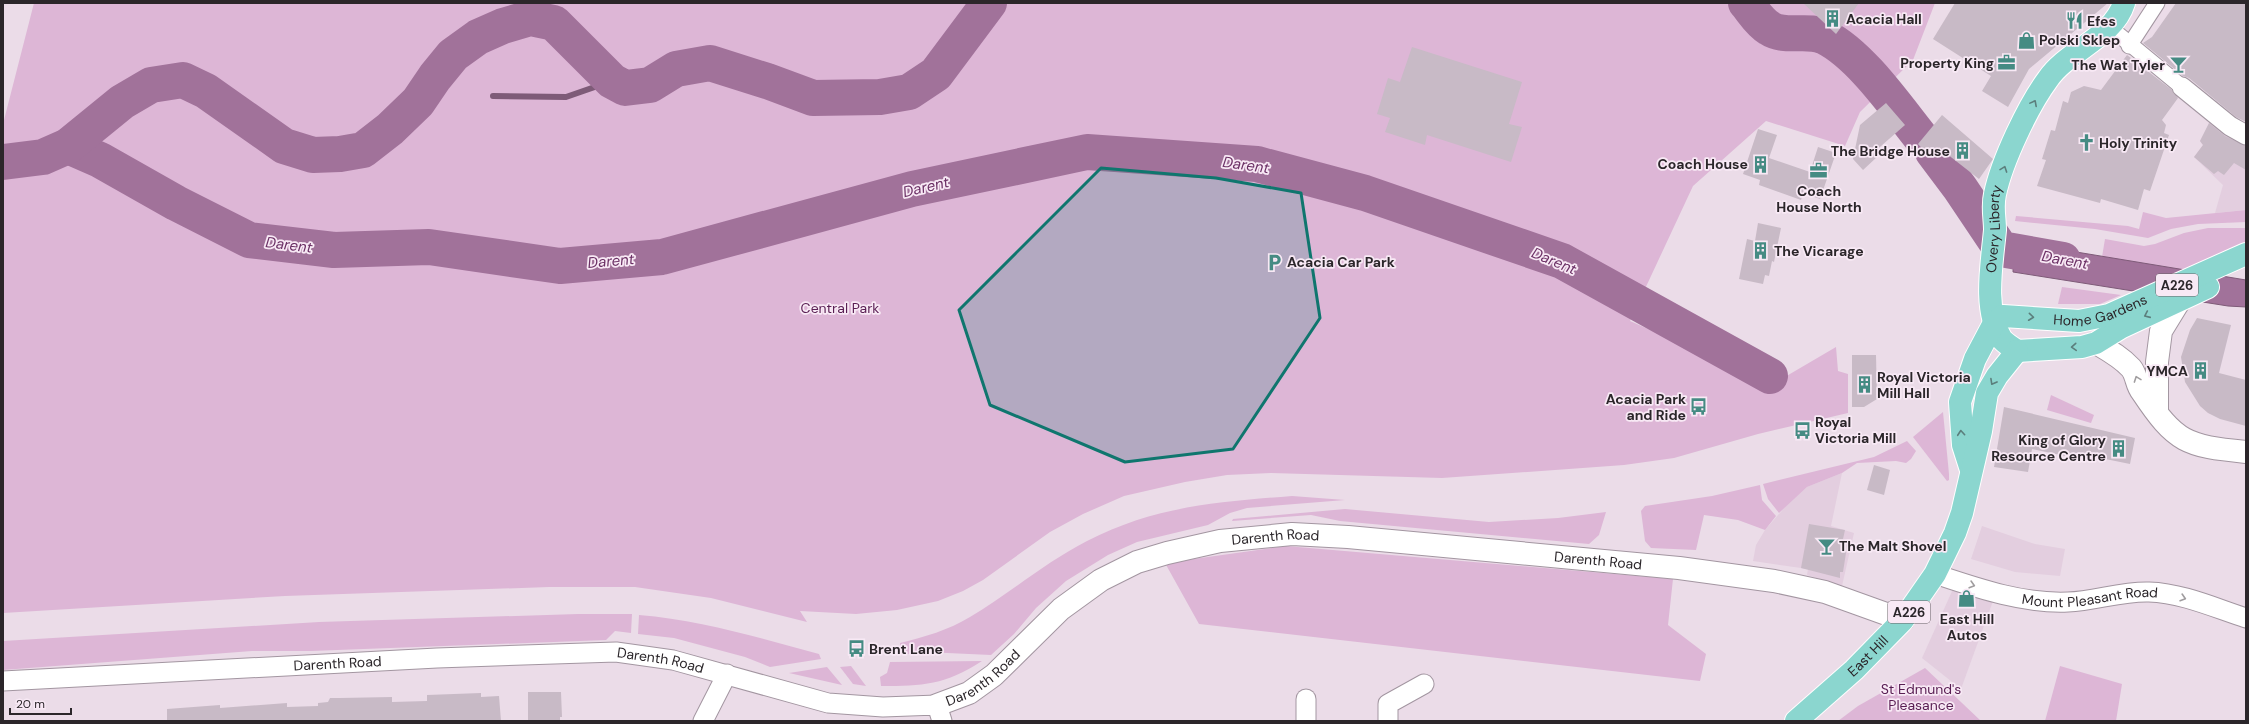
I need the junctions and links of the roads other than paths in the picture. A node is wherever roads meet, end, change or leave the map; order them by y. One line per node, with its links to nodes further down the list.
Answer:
1 (2124, 3): 3 (main road, Overy Liberty)
2 (2157, 3): 3 (street)
3 (2119, 35): 4 (street); 10 (main road, Overy Liberty, one-way to 3)
4 (2182, 87): 5 (street)
5 (2246, 135)
6 (2246, 254): 9 (main road, Home Gardens / A226)
7 (2246, 269): 8 (main road, Home Gardens / A226)
8 (2180, 300): 9 (main road, Home Gardens / A226, one-way to 9); 13 (street)
9 (2116, 321): 10 (main road, Home Gardens / A226, one-way to 9); 11 (main road, Home Gardens / A226)
10 (1994, 323): 12 (main road); 15 (main road, East Hill / A226, one-way to 10)
11 (2096, 343): 12 (main road, Home Gardens / A226, one-way to 12); 13 (street, one-way to 11)
12 (2017, 352): 15 (main road, East Hill / A226, one-way to 15)
13 (2157, 412): 14 (street)
14 (2246, 452)
15 (1971, 470): 16 (main road, East Hill / A226)
16 (1935, 574): 17 (street, Mount Pleasant Road, one-way to 17); 18 (main road, East Hill / A226)
17 (2246, 618)
18 (1903, 620): 23 (street, Darenth Road); 27 (main road, East Hill / A226)
19 (727, 674): 20 (street, Darenth Road); 23 (street, Darenth Road); 24 (street)
20 (3, 681)
21 (1424, 684): 26 (street)
22 (1306, 699): 25 (street)
23 (939, 713)
24 (703, 721)
25 (1306, 721)
26 (1388, 721)
27 (1796, 721)

